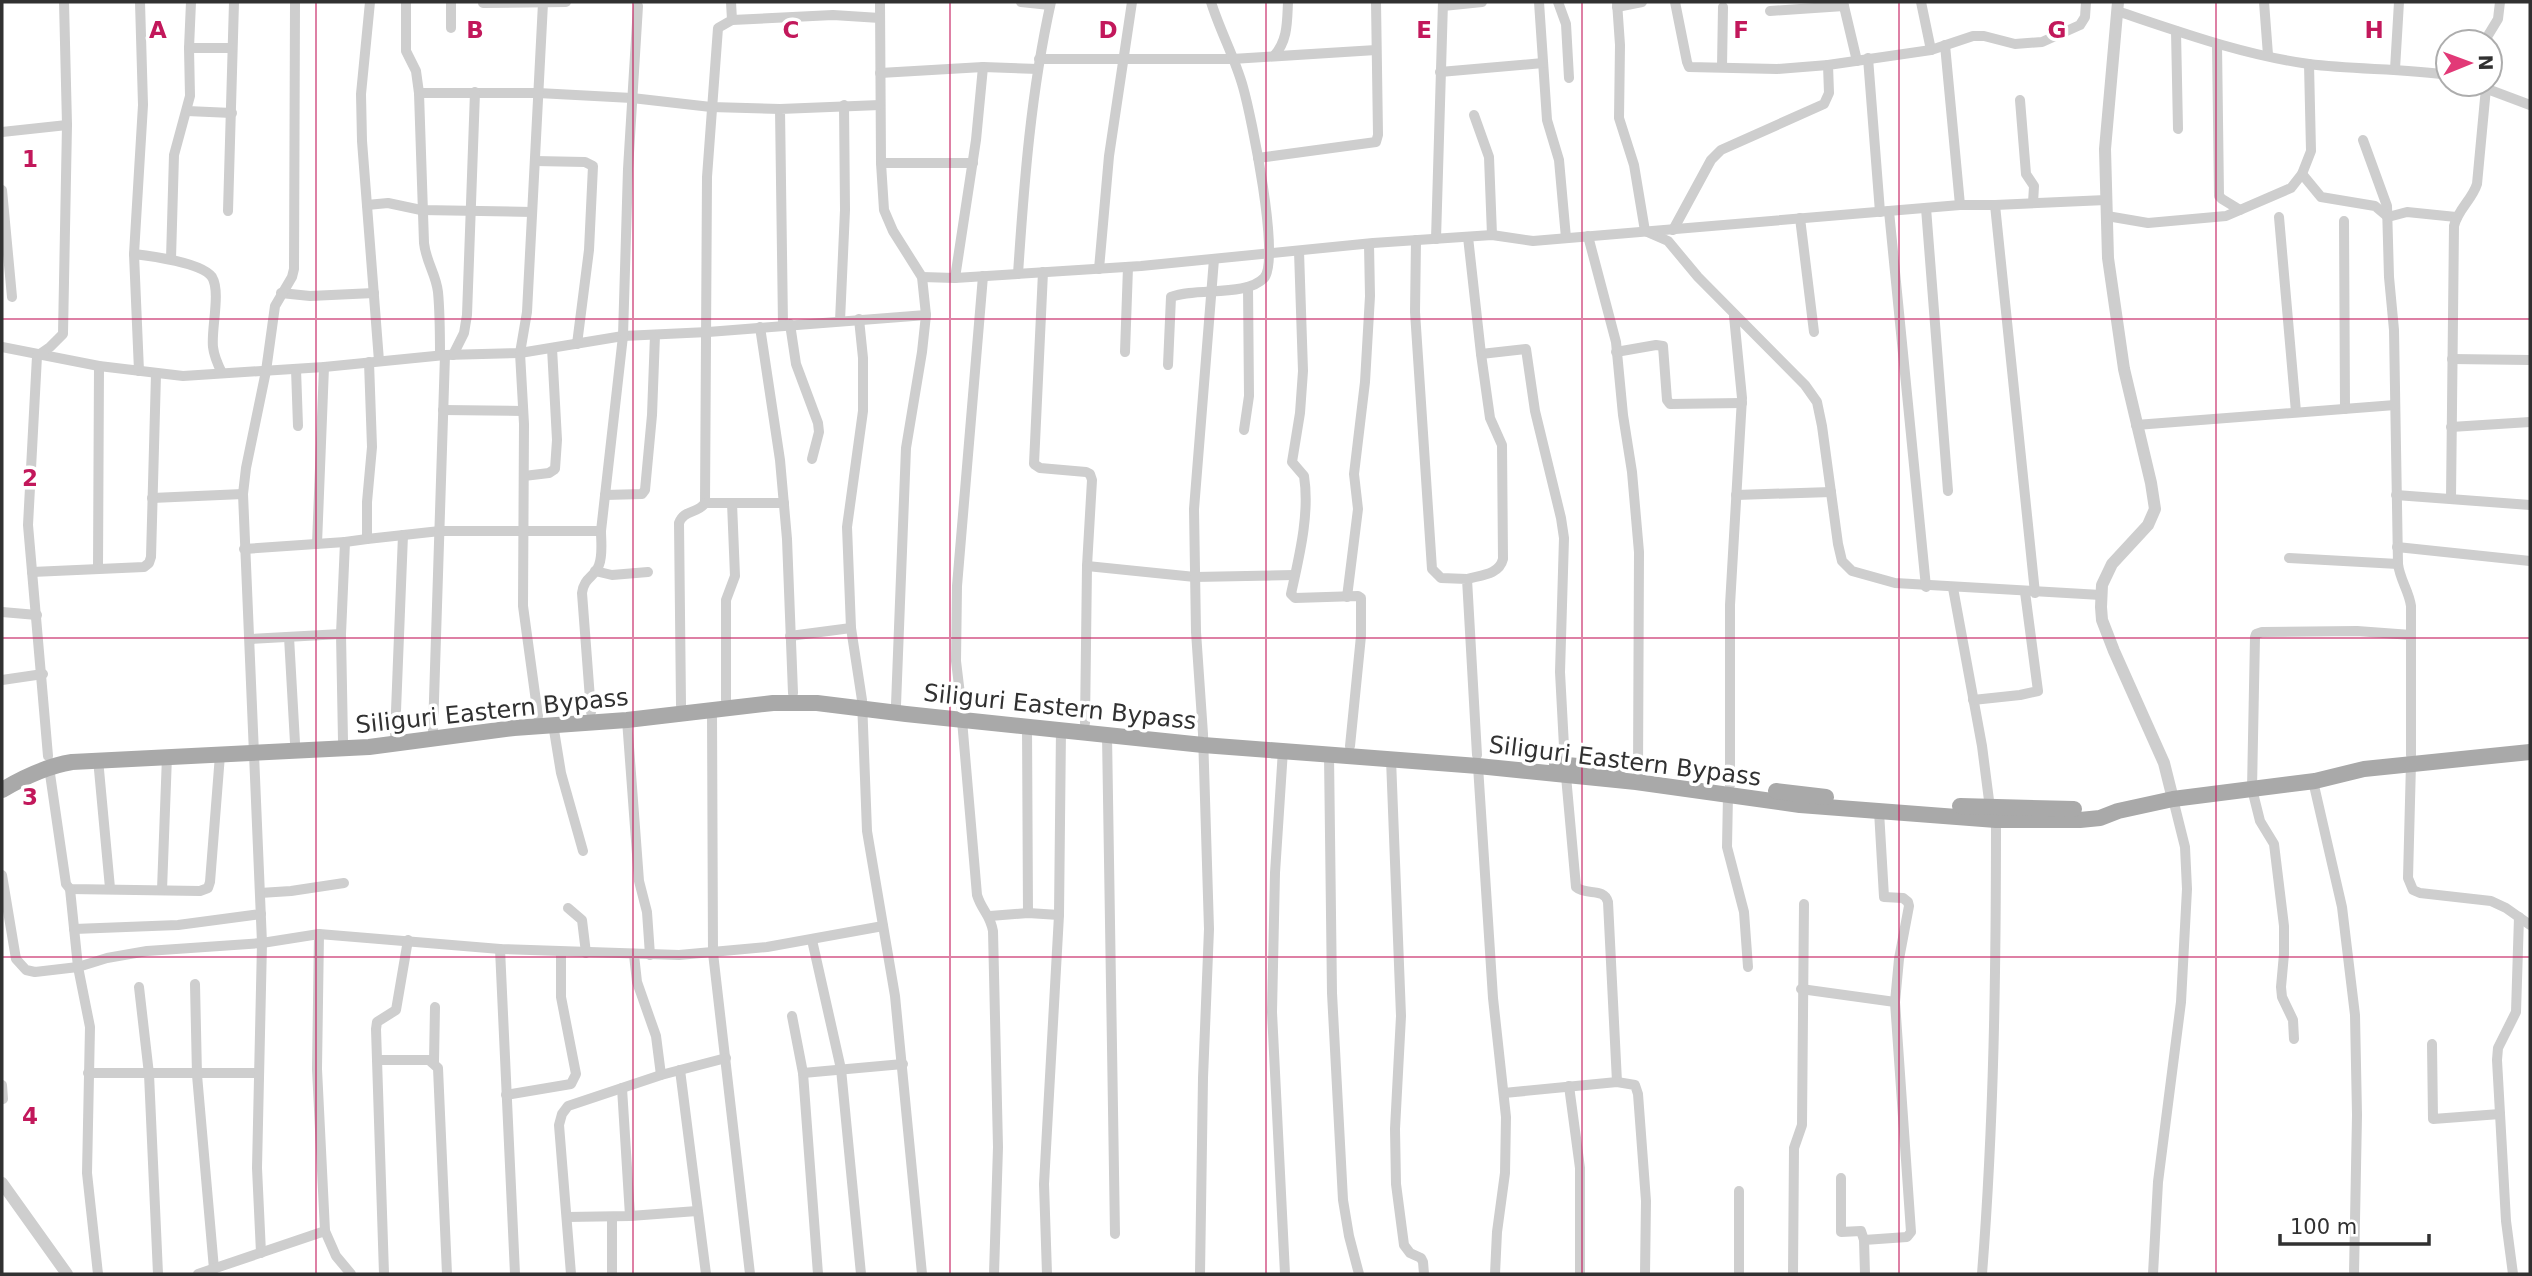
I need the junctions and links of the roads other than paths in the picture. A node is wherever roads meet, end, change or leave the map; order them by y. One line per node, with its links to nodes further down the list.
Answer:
1 (64, 2): 80 (street)
2 (140, 2): 120 (street)
3 (191, 2): 45 (street)
4 (234, 2): 46 (street)
5 (295, 2): 132 (street)
6 (370, 2): 92 (street)
7 (406, 2): 66 (street)
8 (451, 2): 40 (street)
9 (506, 2): 28 (street); 29 (street)
10 (566, 2): 29 (street)
11 (731, 2): 39 (street)
12 (880, 2): 38 (street)
13 (1021, 2): 30 (street)
14 (1132, 2): 51 (street)
15 (1211, 2): 52 (street)
16 (1288, 2): 50 (street)
17 (1376, 2): 47 (street)
18 (1482, 2): 31 (street)
19 (1539, 2): 54 (street)
20 (1558, 2): 64 (street)
21 (1642, 2): 33 (street)
22 (1675, 2): 59 (street)
23 (1921, 2): 48 (street)
24 (2086, 2): 44 (street)
25 (2264, 2): 49 (street)
26 (2399, 2): 60 (street)
27 (2500, 2): 41 (street)
28 (484, 3)
29 (543, 3): 67 (street)
30 (1051, 3): 55 (street)
31 (1443, 4): 61 (street)
32 (1844, 4): 37 (street); 53 (street)
33 (1617, 5): 109 (street)
34 (638, 6): 69 (street)
35 (2118, 6): 42 (street); 90 (street)
36 (1723, 7): 59 (street)
37 (1770, 11)
38 (880, 18): 39 (street); 62 (street)
39 (732, 20): 75 (street)
40 (451, 28)
41 (2493, 28)
42 (2176, 31): 43 (street); 81 (street)
43 (2217, 44): 49 (street); 96 (street)
44 (1945, 45): 48 (street); 93 (street)
45 (189, 48): 46 (street); 77 (street)
46 (232, 48): 78 (street)
47 (1376, 50): 50 (street); 84 (street)
48 (1931, 50): 53 (street)
49 (2268, 55): 56 (street)
50 (1274, 56): 52 (street)
51 (1124, 59): 52 (street); 55 (street); 124 (street)
52 (1232, 59): 84 (street)
53 (1863, 60): 57 (street); 100 (street)
54 (1543, 63): 61 (street); 114 (street)
55 (1039, 64): 58 (street); 126 (street)
56 (2309, 64): 60 (street); 88 (street)
57 (1828, 65): 59 (street); 108 (street)
58 (983, 67): 62 (street); 87 (street)
59 (1721, 67)
60 (2395, 69): 63 (street)
61 (1440, 72): 115 (street)
62 (880, 73): 73 (street)
63 (2434, 73)
64 (1569, 78)
65 (475, 92): 66 (street); 67 (street); 98 (street)
66 (418, 93): 97 (street)
67 (538, 93): 69 (street); 85 (street)
68 (2504, 95): 74 (street)
69 (632, 97): 75 (street); 144 (street)
70 (2485, 98): 105 (street)
71 (2020, 100): 91 (street)
72 (844, 105): 73 (street); 76 (street); 138 (street)
73 (880, 105): 86 (street)
74 (2530, 105)
75 (711, 107): 76 (street); 141 (street)
76 (780, 109): 139 (street)
77 (187, 111): 78 (street); 121 (street)
78 (232, 113): 99 (street)
79 (1474, 115): 111 (street)
80 (67, 125): 82 (street); 153 (street)
81 (2178, 129)
82 (2, 132)
83 (2363, 140): 104 (street)
84 (1258, 158): 119 (street)
85 (535, 161): 101 (street); 145 (street)
86 (881, 163): 87 (street); 128 (street)
87 (973, 163): 129 (street)
88 (2302, 174): 96 (street); 104 (street)
89 (2, 190): 110 (street)
90 (2106, 200): 91 (street); 102 (street)
91 (2034, 204): 94 (street)
92 (367, 205): 97 (street); 133 (street)
93 (1960, 205): 94 (street); 95 (street)
94 (1995, 205): 212 (street)
95 (1926, 208): 100 (street); 178 (street)
96 (2240, 209): 102 (street)
97 (421, 210): 98 (street); 152 (street)
98 (471, 210): 101 (street); 152 (street)
99 (228, 211)
100 (1885, 211): 106 (street); 210 (street)
101 (532, 212): 150 (street)
102 (2107, 216): 172 (street)
103 (2279, 217): 170 (street)
104 (2388, 217): 105 (street); 166 (street)
105 (2456, 217): 154 (street)
106 (1800, 218): 108 (street); 142 (street)
107 (2344, 221): 167 (street)
108 (1673, 230): 109 (street)
109 (1645, 231): 112 (street); 136 (street)
110 (4, 235): 134 (street)
111 (1492, 235): 113 (street); 114 (street)
112 (1588, 236): 114 (street); 149 (street)
113 (1468, 237): 115 (street); 151 (street)
114 (1566, 238)
115 (1436, 239): 116 (street)
116 (1416, 240): 117 (street); 209 (street)
117 (1369, 244): 118 (street); 214 (street)
118 (1298, 251): 119 (street); 207 (street)
119 (1271, 253): 122 (street); 130 (street)
120 (134, 254): 121 (street); 162 (street)
121 (171, 259): 163 (street)
122 (1214, 259): 123 (street); 131 (street)
123 (1128, 267): 124 (street); 148 (street)
124 (1098, 268): 125 (street)
125 (1043, 272): 126 (street); 202 (street)
126 (1018, 274): 127 (street)
127 (983, 276): 129 (street); 233 (street)
128 (922, 277): 129 (street); 135 (street)
129 (955, 278)
130 (1248, 287): 131 (street); 175 (street)
131 (1212, 290): 157 (street); 208 (street)
132 (281, 293): 133 (street); 161 (street)
133 (374, 293): 156 (street)
134 (12, 297)
135 (926, 315): 137 (street); 230 (street)
136 (1734, 316): 165 (street); 179 (street)
137 (859, 319): 138 (street); 217 (street)
138 (840, 321): 139 (street)
139 (786, 325): 140 (street); 176 (street)
140 (760, 327): 141 (street); 188 (street)
141 (708, 332): 143 (street); 186 (street)
142 (1814, 332)
143 (655, 335): 144 (street); 181 (street)
144 (623, 336): 145 (street); 181 (street)
145 (577, 344): 147 (street)
146 (2, 347): 153 (street)
147 (552, 348): 150 (street); 177 (street)
148 (1125, 352)
149 (1616, 352): 165 (street); 260 (street)
150 (520, 353): 152 (street); 169 (street)
151 (1480, 354): 209 (street); 259 (street)
152 (446, 355): 156 (street); 168 (street)
153 (37, 356): 158 (street); 204 (street)
154 (2452, 359): 155 (street); 174 (street)
155 (2530, 360)
156 (374, 361): 159 (street); 194 (street)
157 (1168, 365)
158 (99, 366): 162 (street); 203 (street)
159 (324, 367): 160 (street); 196 (street)
160 (296, 369): 161 (street); 173 (street)
161 (266, 371): 163 (street); 180 (street)
162 (139, 372): 164 (street)
163 (222, 373): 164 (street)
164 (156, 374): 184 (street)
165 (1742, 403): 182 (street)
166 (2395, 405): 167 (street); 183 (street)
167 (2345, 409): 170 (street)
168 (443, 410): 169 (street); 190 (street)
169 (523, 411): 177 (street)
170 (2296, 412): 172 (street)
171 (2530, 422): 174 (street)
172 (2136, 425): 213 (street)
173 (298, 426)
174 (2451, 427): 185 (street)
175 (1244, 430)
176 (812, 459)
177 (524, 476): 192 (street)
178 (1948, 491)
179 (1831, 492): 182 (street); 210 (street)
180 (243, 494): 184 (street); 198 (street)
181 (605, 495): 191 (street)
182 (1736, 495): 266 (street)
183 (2396, 495): 185 (street); 197 (street)
184 (152, 498): 203 (street)
185 (2451, 499): 189 (street)
186 (705, 503): 187 (street); 228 (street)
187 (732, 503): 188 (street); 226 (street)
188 (784, 503): 219 (street)
189 (2530, 505)
190 (440, 531): 192 (street); 193 (street); 240 (street)
191 (601, 531): 192 (street); 205 (street)
192 (523, 532): 234 (street)
193 (403, 535): 194 (street); 242 (street)
194 (367, 539): 195 (street)
195 (345, 541): 196 (street); 218 (street)
196 (317, 544): 198 (street)
197 (2397, 547): 200 (street); 201 (street)
198 (244, 549): 222 (street)
199 (2289, 558): 201 (street)
200 (2530, 561)
201 (2398, 564): 220 (street)
202 (1087, 566): 208 (street); 236 (street)
203 (98, 569): 204 (street)
204 (32, 572): 216 (street)
205 (595, 572): 206 (street); 231 (street)
206 (648, 572)
207 (1294, 575): 208 (street); 214 (street)
208 (1195, 578): 243 (street)
209 (1467, 579): 257 (street)
210 (1927, 587): 211 (street)
211 (1953, 588): 212 (street); 227 (street)
212 (2030, 592): 213 (street); 227 (street)
213 (2101, 595): 267 (street)
214 (1347, 597): 247 (street)
215 (2, 612): 216 (street)
216 (37, 615): 223 (street)
217 (850, 628): 219 (street); 229 (street)
218 (341, 634): 221 (street); 244 (street)
219 (790, 635): 225 (street)
220 (2411, 635): 255 (street); 264 (street)
221 (289, 637): 222 (street); 246 (street)
222 (251, 639): 248 (street)
223 (43, 674): 224 (street); 258 (street)
224 (2, 680)
225 (793, 693): 226 (main road, Siliguri Eastern Bypass); 229 (main road, Siliguri Eastern Bypass)
226 (726, 700): 228 (main road, Siliguri Eastern Bypass)
227 (1973, 700): 269 (street)
228 (681, 705): 231 (main road, Siliguri Eastern Bypass)
229 (862, 705): 230 (main road, Siliguri Eastern Bypass); 232 (main road, Siliguri Eastern Bypass); 233 (main road, Siliguri Eastern Bypass); 285 (street)
230 (896, 705): 233 (main road, Siliguri Eastern Bypass)
231 (591, 712): 234 (main road, Siliguri Eastern Bypass)
232 (712, 712): 235 (main road, Siliguri Eastern Bypass); 294 (street)
233 (962, 715): 236 (main road, Siliguri Eastern Bypass); 238 (main road, Siliguri Eastern Bypass); 282 (street)
234 (538, 716): 240 (main road, Siliguri Eastern Bypass)
235 (627, 720): 237 (main road, Siliguri Eastern Bypass); 296 (street)
236 (1085, 723): 243 (main road, Siliguri Eastern Bypass)
237 (553, 724): 248 (main road, Siliguri Eastern Bypass); 270 (street)
238 (1027, 726): 239 (main road, Siliguri Eastern Bypass); 279 (street)
239 (1061, 729): 241 (main road, Siliguri Eastern Bypass); 281 (street)
240 (433, 731): 242 (main road, Siliguri Eastern Bypass)
241 (1107, 734): 243 (main road, Siliguri Eastern Bypass); 335 (street)
242 (394, 736): 244 (main road, Siliguri Eastern Bypass)
243 (1203, 739): 247 (main road, Siliguri Eastern Bypass); 249 (main road, Siliguri Eastern Bypass); 356 (street)
244 (343, 741): 246 (main road, Siliguri Eastern Bypass)
245 (2530, 742): 255 (main road, Siliguri Eastern Bypass)
246 (295, 743): 248 (main road, Siliguri Eastern Bypass)
247 (1350, 746): 257 (main road, Siliguri Eastern Bypass)
248 (254, 749): 251 (main road, Siliguri Eastern Bypass); 258 (main road, Siliguri Eastern Bypass); 276 (street)
249 (1283, 750): 252 (main road, Siliguri Eastern Bypass); 357 (street)
250 (2530, 752): 255 (main road, Siliguri Eastern Bypass)
251 (220, 755): 253 (main road, Siliguri Eastern Bypass); 275 (street)
252 (1329, 755): 254 (main road, Siliguri Eastern Bypass); 358 (street)
253 (167, 757): 256 (main road, Siliguri Eastern Bypass); 275 (street)
254 (1391, 759): 257 (main road, Siliguri Eastern Bypass); 359 (street)
255 (2411, 759): 262 (main road, Siliguri Eastern Bypass); 263 (main road, Siliguri Eastern Bypass); 283 (street)
256 (98, 760): 258 (main road, Siliguri Eastern Bypass); 273 (street)
257 (1477, 760): 259 (main road, Siliguri Eastern Bypass); 323 (street)
258 (49, 761): 261 (main road, Siliguri Eastern Bypass); 265 (main road, Siliguri Eastern Bypass); 274 (street)
259 (1565, 770): 260 (main road, Siliguri Eastern Bypass); 266 (main road, Siliguri Eastern Bypass); 319 (street)
260 (1638, 772): 266 (main road, Siliguri Eastern Bypass)
261 (2, 778)
262 (2313, 781): 263 (main road, Siliguri Eastern Bypass); 368 (street)
263 (2283, 785): 264 (main road, Siliguri Eastern Bypass)
264 (2252, 789): 267 (main road, Siliguri Eastern Bypass); 305 (street)
265 (2, 790)
266 (1729, 790): 268 (main road, Siliguri Eastern Bypass); 269 (main road, Siliguri Eastern Bypass); 298 (street)
267 (2173, 799): 269 (main road, Siliguri Eastern Bypass); 367 (street)
268 (1879, 811): 269 (main road, Siliguri Eastern Bypass); 302 (street)
269 (1993, 814): 366 (street)
270 (583, 851)
271 (2, 875): 297 (street)
272 (344, 883): 276 (street)
273 (110, 888): 274 (street); 275 (street)
274 (70, 889): 286 (street)
275 (162, 890)
276 (260, 893): 280 (street)
277 (1804, 904): 301 (street)
278 (568, 908): 293 (street)
279 (1028, 913): 281 (street); 282 (street)
280 (261, 914): 286 (street); 290 (street)
281 (1059, 915): 355 (street)
282 (990, 916): 354 (street)
283 (2519, 917): 284 (street); 326 (street)
284 (2530, 925)
285 (883, 926): 289 (street); 310 (street)
286 (74, 929): 297 (street)
287 (319, 934): 288 (street); 290 (street); 334 (street)
288 (408, 940): 291 (street); 308 (street)
289 (813, 940): 294 (street); 311 (street)
290 (262, 943): 297 (street); 314 (street)
291 (500, 949): 292 (street); 324 (street)
292 (561, 952): 293 (street); 324 (street)
293 (586, 953): 295 (street)
294 (713, 953): 296 (street); 307 (street)
295 (634, 955): 296 (street); 318 (street)
296 (650, 955)
297 (78, 967): 313 (street)
298 (1748, 967)
299 (194, 984): 317 (street)
300 (139, 987): 316 (street)
301 (1801, 989): 302 (street); 364 (street)
302 (1895, 1002): 336 (street)
303 (435, 1007): 309 (street)
304 (792, 1016): 315 (street)
305 (2294, 1039)
306 (2432, 1044): 326 (street)
307 (726, 1058): 312 (street); 350 (street)
308 (376, 1060): 309 (street); 344 (street)
309 (434, 1062): 345 (street)
310 (903, 1064): 311 (street); 353 (street)
311 (841, 1069): 315 (street); 352 (street)
312 (680, 1070): 318 (street); 330 (street)
313 (88, 1073): 316 (street); 340 (street)
314 (258, 1073): 317 (street); 337 (street)
315 (803, 1073): 351 (street)
316 (149, 1074): 317 (street); 341 (street)
317 (197, 1075): 338 (street)
318 (661, 1075): 322 (street)
319 (1617, 1082): 321 (street); 362 (street)
320 (2, 1086): 325 (street)
321 (1569, 1086): 323 (street); 361 (street)
322 (622, 1088): 331 (street); 332 (street)
323 (1504, 1093): 360 (street)
324 (506, 1095): 346 (street)
325 (3, 1099)
326 (2500, 1114): 369 (street)
327 (1841, 1178): 336 (street)
328 (2, 1186): 339 (street)
329 (1739, 1192): 363 (street)
330 (697, 1211): 331 (street); 349 (street)
331 (630, 1216): 333 (street)
332 (567, 1217): 333 (street); 347 (street)
333 (612, 1217): 348 (street)
334 (325, 1231): 337 (street); 343 (street)
335 (1115, 1234)
336 (1864, 1240): 365 (street)
337 (261, 1253): 338 (street)
338 (214, 1269): 342 (street)
339 (67, 1274)
340 (98, 1274)
341 (158, 1274)
342 (198, 1274)
343 (351, 1274)
344 (384, 1274)
345 (447, 1274)
346 (514, 1274)
347 (571, 1274)
348 (612, 1274)
349 (706, 1274)
350 (750, 1274)
351 (818, 1274)
352 (861, 1274)
353 (922, 1274)
354 (993, 1274)
355 (1047, 1274)
356 (1200, 1274)
357 (1285, 1274)
358 (1359, 1274)
359 (1424, 1274)
360 (1495, 1274)
361 (1580, 1274)
362 (1645, 1274)
363 (1739, 1274)
364 (1793, 1274)
365 (1865, 1274)
366 (1982, 1274)
367 (2153, 1274)
368 (2354, 1274)
369 (2513, 1274)

